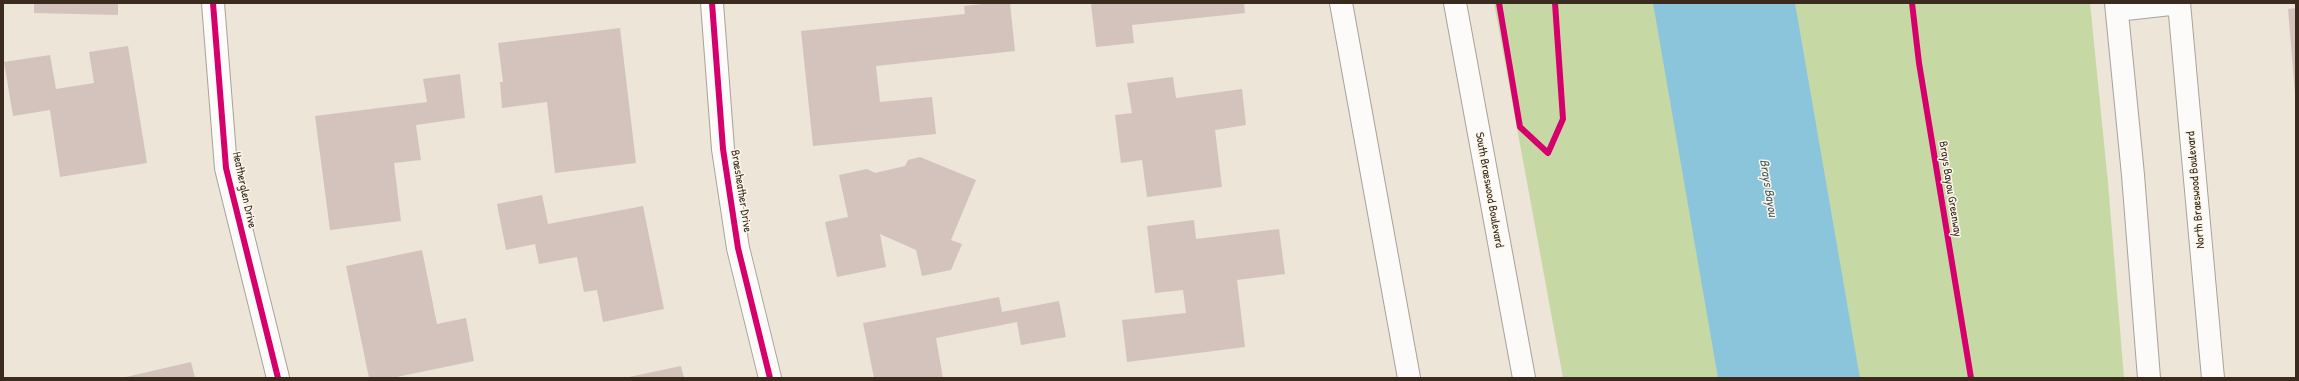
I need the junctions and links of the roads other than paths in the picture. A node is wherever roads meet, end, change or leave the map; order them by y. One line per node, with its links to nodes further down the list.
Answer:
1 (213, 3): 7 (main road, Heatherglen Drive)
2 (712, 3): 8 (main road, Braesheather Drive)
3 (1341, 3): 9 (main road)
4 (1455, 3): 10 (main road, South Braeswood Boulevard)
5 (2179, 3): 6 (main road); 12 (main road, North Braeswood Boulevard)
6 (2116, 7): 11 (main road)
7 (278, 378)
8 (770, 378)
9 (1409, 378)
10 (1524, 378)
11 (2149, 378)
12 (2213, 378)

